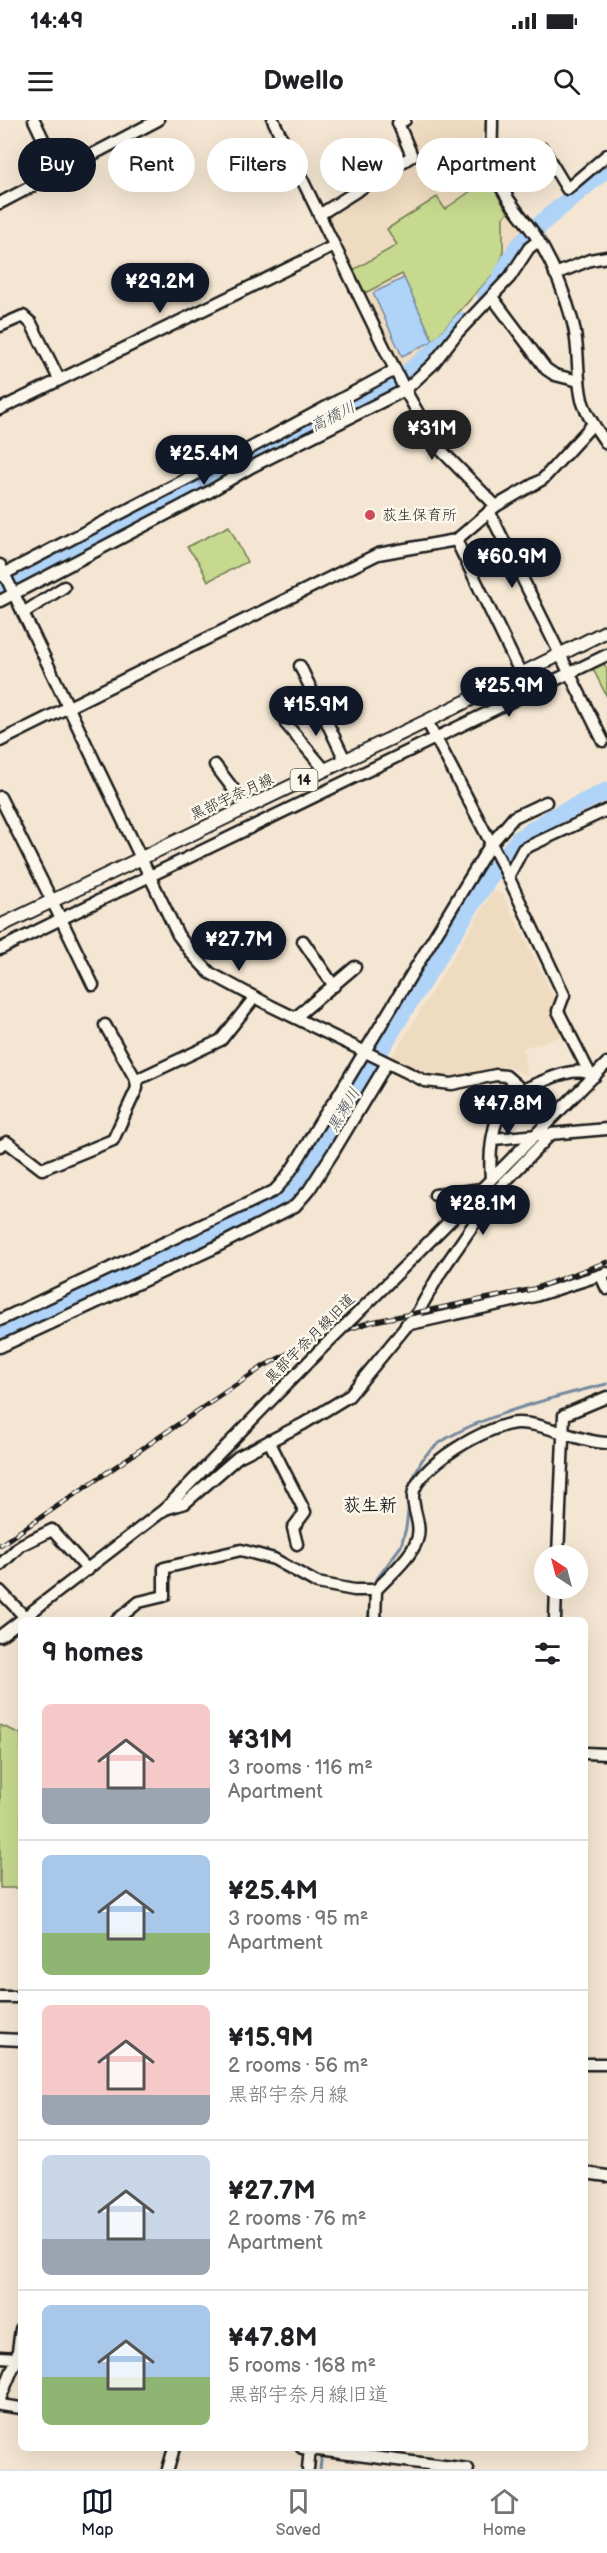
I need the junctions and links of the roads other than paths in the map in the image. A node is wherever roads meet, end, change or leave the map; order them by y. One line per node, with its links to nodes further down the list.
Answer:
1 (34, 120): 6 (street)
2 (158, 120): 8 (street)
3 (273, 120): 14 (street)
4 (405, 120): 14 (street)
5 (492, 120): 7 (street)
6 (43, 138)
7 (492, 138)
8 (96, 153)
9 (607, 155): 10 (street)
10 (557, 172)
11 (21, 192): 13 (street)
12 (504, 192): 15 (street)
13 (0, 203)
14 (319, 216): 16 (street)
15 (538, 241): 18 (street); 19 (street)
16 (334, 246): 21 (street); 22 (street)
17 (607, 257): 18 (street)
18 (555, 274): 23 (street)
19 (492, 297): 23 (street); 24 (street)
20 (0, 326): 22 (street)
21 (395, 370): 24 (street); 30 (street)
22 (59, 379): 25 (street)
23 (579, 381): 26 (street)
24 (405, 390): 28 (street); 32 (street)
25 (0, 409)
26 (593, 424): 27 (street); 28 (street)
27 (607, 444)
28 (492, 508): 29 (street); 36 (street)
29 (456, 540): 40 (street); 41 (street)
30 (1, 572): 32 (street)
31 (64, 588): 34 (street)
32 (14, 594): 33 (street); 34 (street)
33 (0, 601)
34 (23, 613): 41 (street)
35 (607, 631): 36 (main road, 黒部宇奈月線 / 14)
36 (561, 654): 39 (street); 40 (main road, 黒部宇奈月線 / 14)
37 (607, 655): 39 (street)
38 (300, 666): 47 (street)
39 (570, 673): 44 (street); 46 (street)
40 (521, 674): 42 (main road, 黒部宇奈月線 / 14)
41 (69, 708): 45 (street); 55 (street)
42 (427, 721): 44 (street); 47 (main road, 黒部宇奈月線 / 14)
43 (286, 723): 49 (street)
44 (436, 737): 54 (street); 57 (street)
45 (0, 741)
46 (603, 741)
47 (345, 760): 49 (main road, 黒部宇奈月線 / 14)
48 (215, 765): 52 (street)
49 (325, 770): 52 (main road, 黒部宇奈月線 / 14)
50 (0, 797): 58 (street)
51 (546, 802): 54 (street)
52 (247, 807): 55 (main road, 黒部宇奈月線 / 14)
53 (607, 810): 56 (street)
54 (492, 849): 56 (street); 69 (street)
55 (141, 857): 57 (street); 58 (main road, 黒部宇奈月線 / 14)
56 (506, 873): 72 (street)
57 (150, 876): 59 (street); 66 (street)
58 (52, 901): 59 (street); 60 (main road, 黒部宇奈月線 / 14)
59 (61, 919): 62 (street); 64 (street)
60 (0, 926)
61 (303, 941): 65 (street)
62 (0, 949)
63 (356, 967): 65 (street)
64 (93, 985)
65 (334, 986): 67 (street)
66 (255, 997): 67 (street); 73 (street)
67 (296, 1017): 69 (street)
68 (105, 1025): 73 (street)
69 (366, 1052): 70 (street); 85 (street)
70 (385, 1062): 74 (street); 87 (street)
71 (607, 1064): 72 (street, 黒部宇奈月線旧道)
72 (592, 1074): 74 (street); 77 (street, 黒部宇奈月線旧道)
73 (136, 1080): 79 (street)
74 (522, 1090): 78 (street)
75 (607, 1129): 76 (street)
76 (550, 1135): 77 (street); 86 (street)
77 (534, 1137): 78 (street); 80 (street, 黒部宇奈月線旧道)
78 (493, 1139): 80 (street)
79 (0, 1146)
80 (491, 1179): 81 (street, 黒部宇奈月線旧道)
81 (482, 1189): 82 (street); 92 (street, 黒部宇奈月線旧道, bridge)
82 (435, 1195)
83 (604, 1274): 84 (street); 86 (street)
84 (607, 1289)
85 (0, 1320)
86 (406, 1325): 90 (street)
87 (0, 1347)
88 (607, 1397): 89 (street)
89 (563, 1433): 91 (street); 94 (street); 97 (street)
90 (269, 1441): 92 (street); 93 (street)
91 (607, 1443)
92 (165, 1509): 96 (street, 黒部宇奈月線旧道)
93 (297, 1544)
94 (558, 1545)
95 (0, 1565): 96 (street)
96 (88, 1570): 101 (street, 黒部宇奈月線旧道)
97 (376, 1590): 102 (street); 103 (street)
98 (0, 1591): 100 (street)
99 (556, 1599): 104 (street)
100 (27, 1617)
101 (29, 1617)
102 (121, 1617)
103 (375, 1617)
104 (555, 1617)
105 (18, 1624): 106 (street, 黒部宇奈月線旧道)
106 (0, 1636)
107 (588, 1753): 108 (street)
108 (607, 1754)
109 (0, 1997): 110 (street)
110 (18, 1997)
111 (0, 2039): 112 (street)
112 (18, 2040)
113 (588, 2064): 114 (street)
114 (607, 2064)
115 (588, 2173): 116 (street)
116 (607, 2176)
117 (18, 2351): 119 (street)
118 (0, 2357): 119 (street)
119 (17, 2358): 120 (street)
120 (0, 2399)
121 (0, 2405): 122 (street)
122 (18, 2408)
123 (173, 2451): 126 (street)
124 (308, 2451): 127 (street)
125 (331, 2451): 128 (street)
126 (168, 2469)
127 (308, 2469)
128 (468, 2469)

